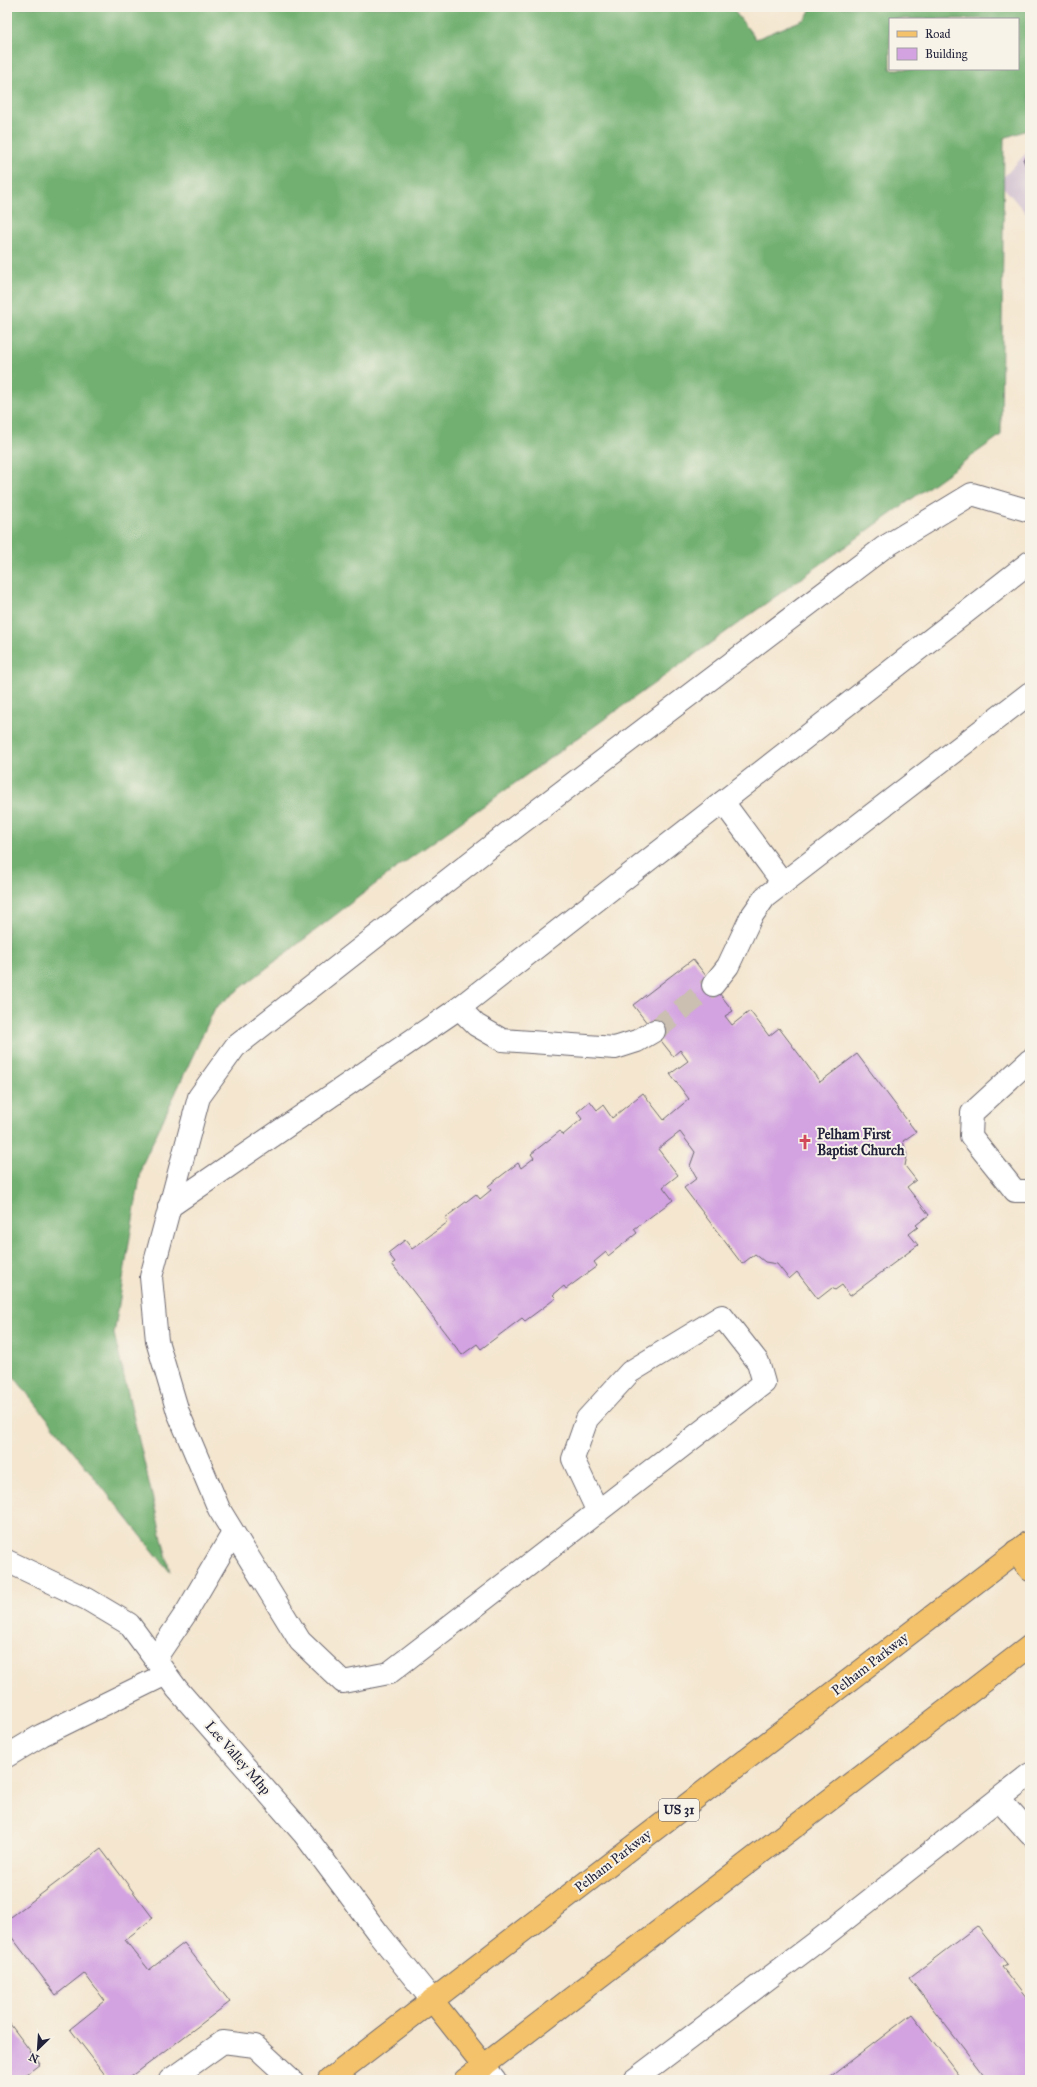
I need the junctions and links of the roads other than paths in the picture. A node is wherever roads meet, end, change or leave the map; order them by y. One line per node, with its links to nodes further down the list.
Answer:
1 (1030, 511): 11 (street)
2 (1030, 562): 4 (street)
3 (1030, 693): 5 (street)
4 (723, 802): 5 (street); 7 (street)
5 (783, 883): 6 (street)
6 (713, 985)
7 (459, 1008): 8 (street); 11 (street)
8 (654, 1031)
9 (1030, 1060): 10 (street)
10 (1030, 1191)
11 (169, 1207): 13 (street)
12 (598, 1512): 12 (street); 13 (street)
13 (233, 1533): 18 (street)
14 (1023, 1546): 16 (main road); 23 (main road, Pelham Parkway / US 31)
15 (7, 1561): 18 (street, Lee Valley Mhp)
16 (1030, 1570)
17 (1030, 1646): 24 (main road)
18 (160, 1666): 19 (street); 23 (street, Lee Valley Mhp)
19 (7, 1756)
20 (1030, 1774): 21 (street)
21 (999, 1799): 22 (street); 29 (street)
22 (1030, 1834)
23 (432, 2000): 24 (main road); 27 (main road, Pelham Parkway / US 31)
24 (489, 2073): 28 (main road)
25 (170, 2080): 26 (street)
26 (292, 2080)
27 (329, 2080)
28 (465, 2080)
29 (634, 2080)

